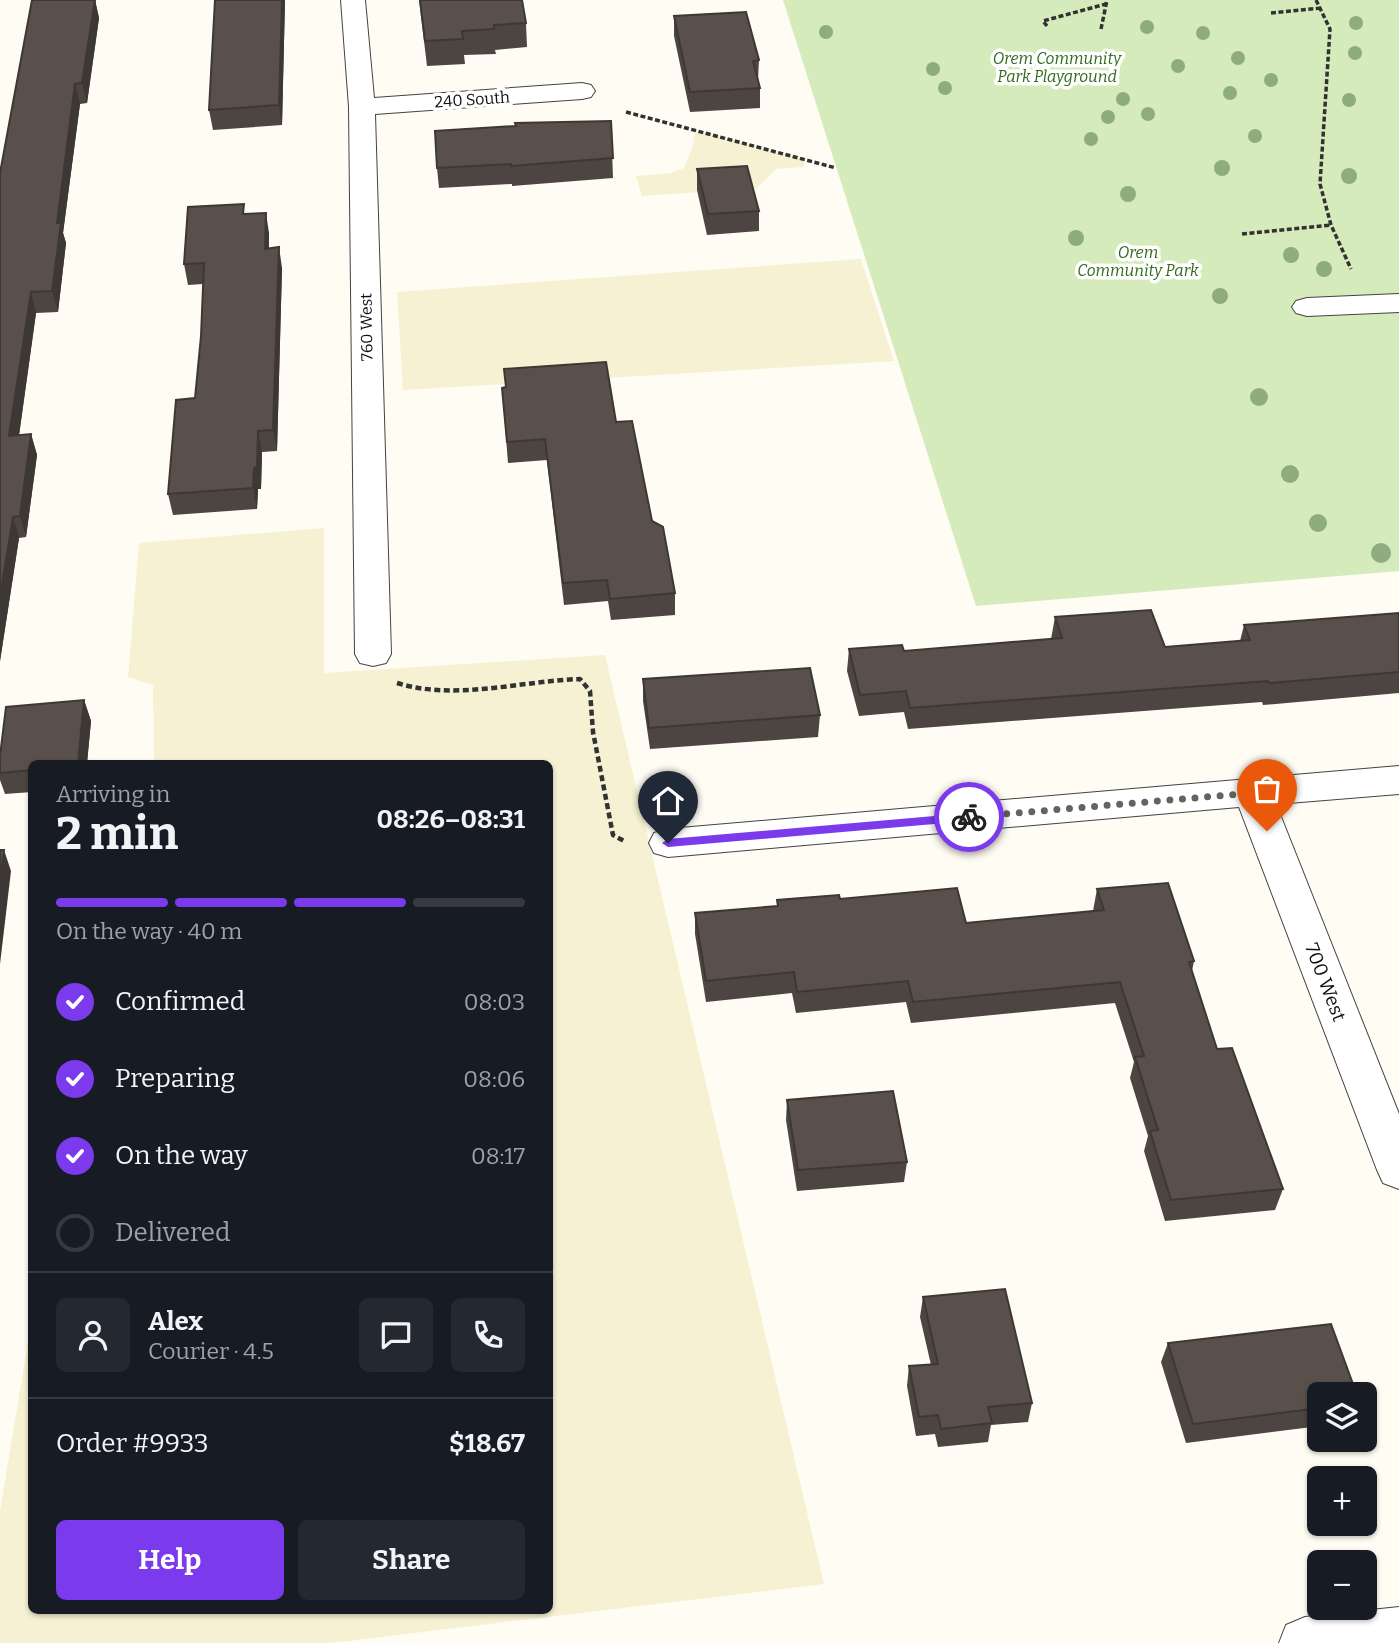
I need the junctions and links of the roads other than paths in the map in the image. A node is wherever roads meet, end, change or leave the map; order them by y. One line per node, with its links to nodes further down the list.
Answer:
1 (353, 0): 3 (street, 760 West)
2 (582, 91): 3 (street, 240 South)
3 (362, 107): 6 (street, 760 West)
4 (1399, 303): 5 (street)
5 (1307, 307)
6 (373, 654)
7 (1399, 780): 8 (street)
8 (1253, 793): 9 (street); 10 (street, 700 West)
9 (668, 843)
10 (1399, 1170)
11 (1399, 1633): 12 (street)
12 (1305, 1643)

